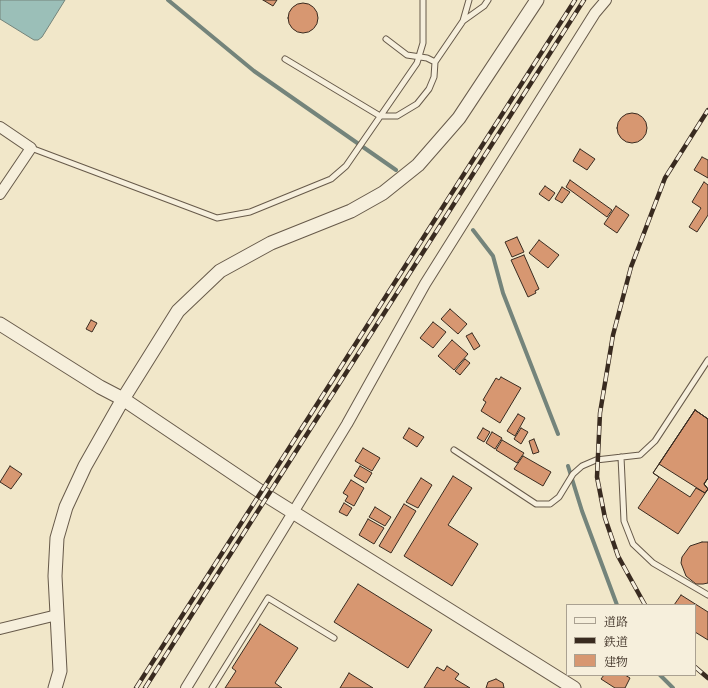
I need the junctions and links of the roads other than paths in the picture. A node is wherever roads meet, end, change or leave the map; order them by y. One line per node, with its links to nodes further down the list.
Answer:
1 (423, 0): 8 (lane)
2 (469, 0): 6 (lane)
3 (488, 0): 6 (lane)
4 (537, 0): 17 (street)
5 (606, 0): 20 (street)
6 (463, 21): 10 (lane)
7 (386, 39): 8 (lane)
8 (420, 57): 10 (lane); 11 (lane)
9 (285, 59): 11 (lane)
10 (436, 62): 11 (lane)
11 (380, 116): 13 (lane)
12 (0, 127): 13 (street)
13 (31, 148): 14 (street)
14 (0, 194)
15 (0, 324): 17 (street)
16 (708, 360): 19 (lane)
17 (123, 399): 20 (street); 22 (street)
18 (454, 450): 19 (lane)
19 (621, 458): 21 (lane)
20 (293, 512): 26 (street); 28 (street)
21 (708, 595)
22 (57, 616): 23 (street); 25 (street)
23 (0, 629)
24 (334, 638): 27 (lane)
25 (55, 688)
26 (186, 688)
27 (212, 688)
28 (574, 688)

